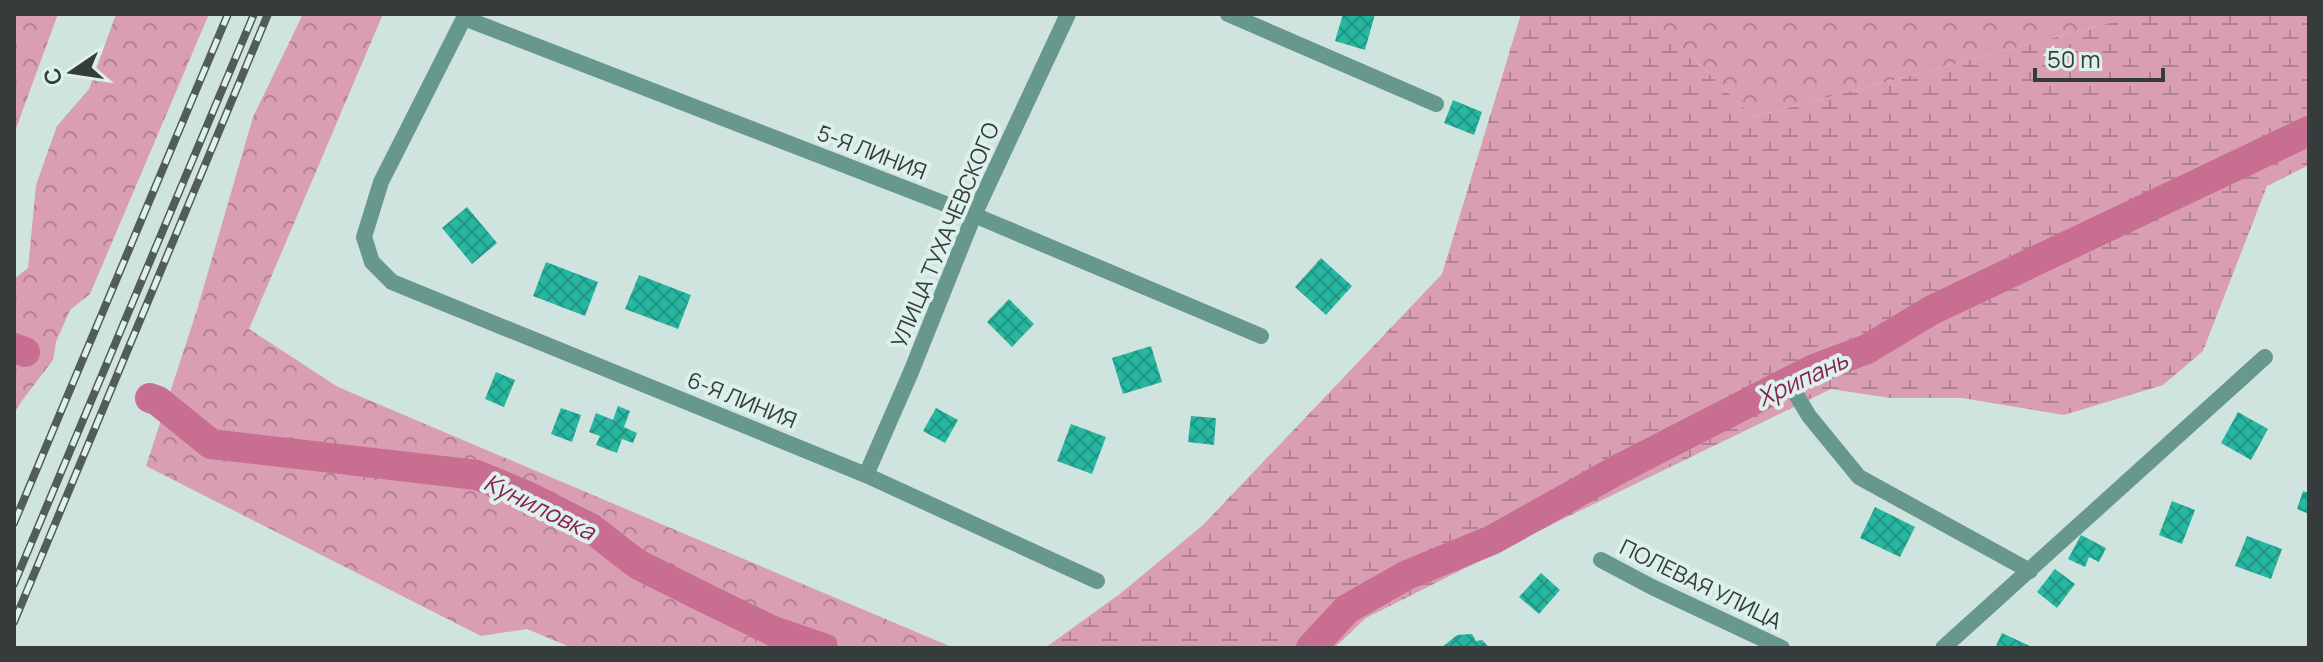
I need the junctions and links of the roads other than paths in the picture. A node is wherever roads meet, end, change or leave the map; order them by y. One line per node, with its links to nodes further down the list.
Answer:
1 (1068, 14): 5 (street, УЛИЦА ТУХАЧЕВСКОГО)
2 (1228, 14): 4 (street)
3 (465, 16): 5 (street, 5-Я ЛИНИЯ); 9 (street, 6-Я ЛИНИЯ)
4 (1436, 104)
5 (974, 215): 6 (street, 5-Я ЛИНИЯ); 9 (street, УЛИЦА ТУХАЧЕВСКОГО)
6 (1261, 336)
7 (2265, 357): 11 (street)
8 (1797, 396): 11 (street)
9 (866, 475): 12 (street, 6-Я ЛИНИЯ)
10 (1601, 560): 13 (street, ПОЛЕВАЯ УЛИЦА)
11 (2030, 571): 14 (street)
12 (1097, 581)
13 (1782, 648)
14 (1943, 648)

